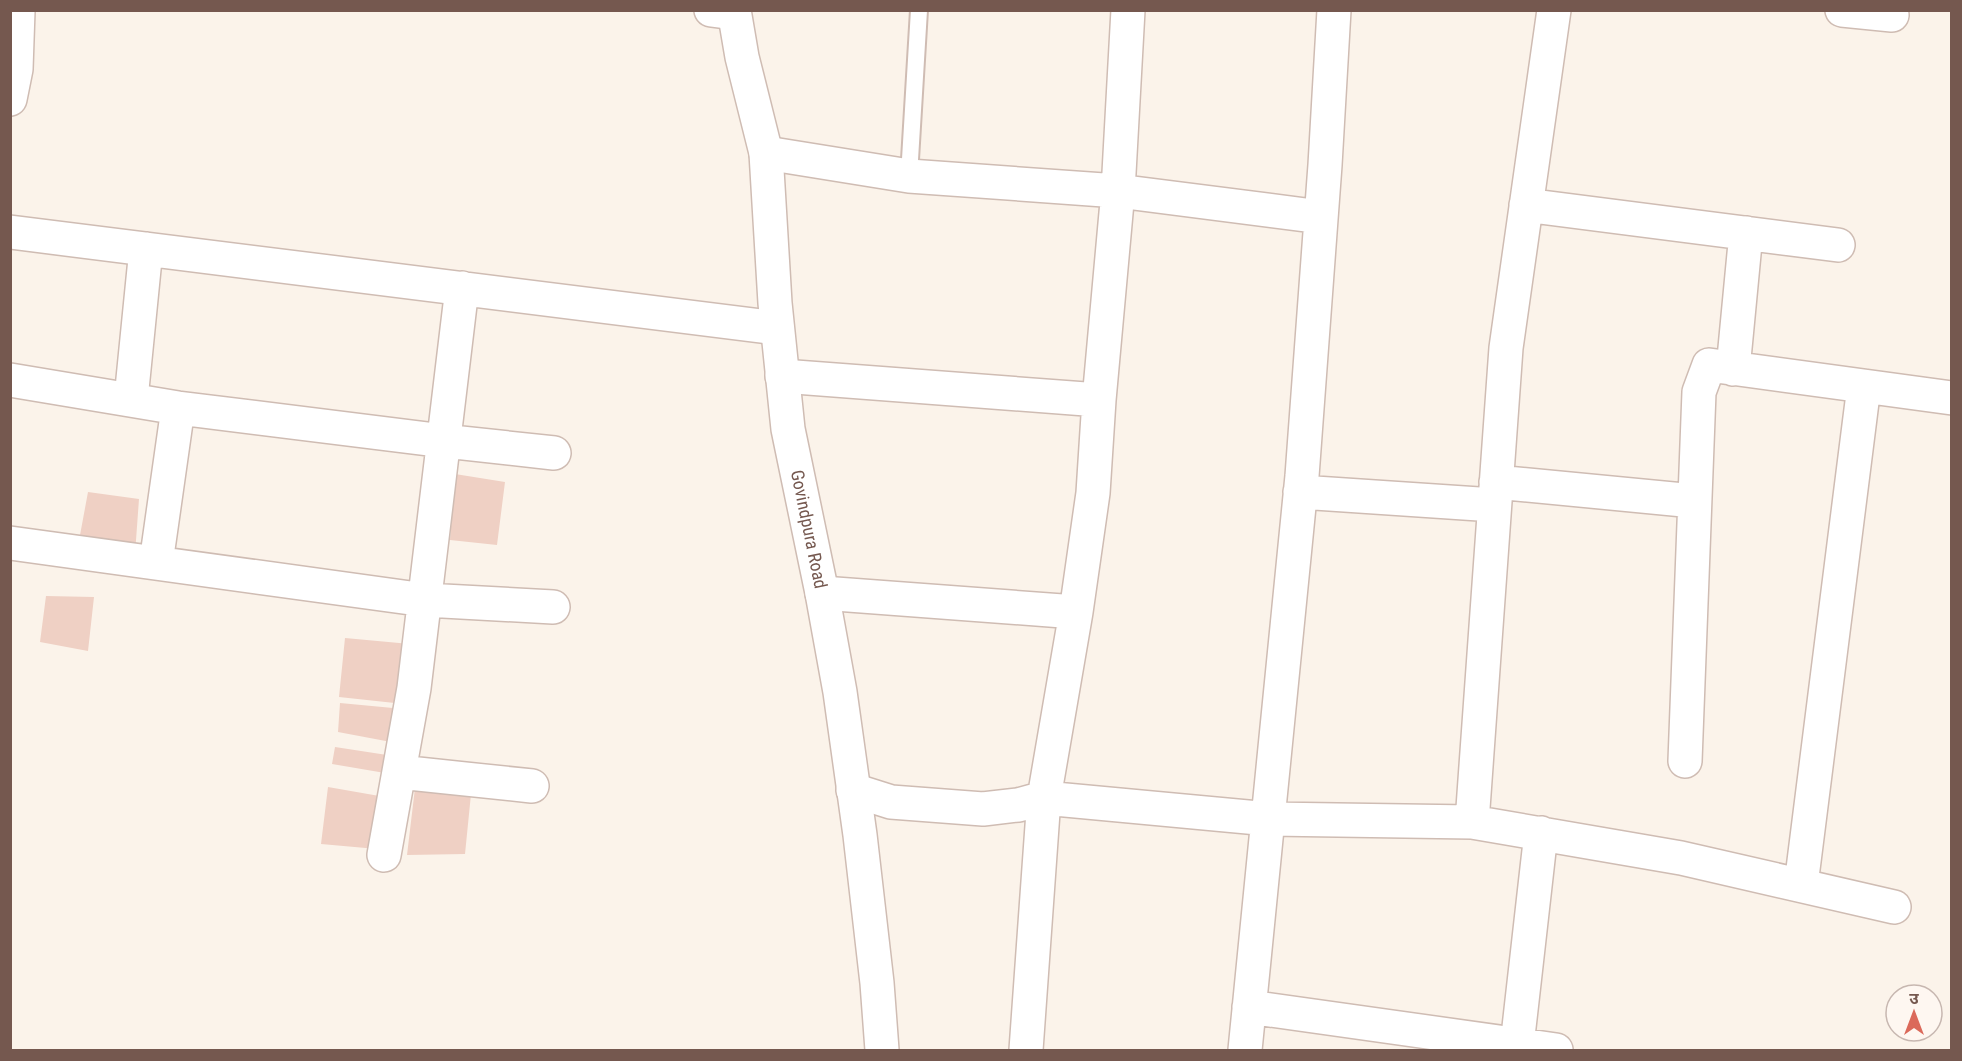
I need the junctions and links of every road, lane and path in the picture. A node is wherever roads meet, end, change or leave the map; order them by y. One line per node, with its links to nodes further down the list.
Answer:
1 (14, 10): 9 (street)
2 (919, 10): 11 (lane)
3 (1128, 10): 12 (street)
4 (1334, 10): 14 (street)
5 (1554, 10): 13 (street)
6 (1842, 10): 8 (street)
7 (726, 11): 10 (street, Govindpura Road)
8 (1892, 15)
9 (10, 99)
10 (766, 153): 11 (street); 20 (street, Govindpura Road)
11 (909, 176): 12 (street)
12 (1118, 191): 14 (street); 27 (street)
13 (1526, 205): 16 (street); 32 (street)
14 (1321, 218): 31 (street)
15 (10, 232): 18 (street)
16 (1746, 233): 17 (street); 21 (street)
17 (1838, 245)
18 (146, 249): 19 (street); 26 (street)
19 (462, 288): 20 (street); 29 (street)
20 (777, 328): 22 (street, Govindpura Road)
21 (1733, 369): 24 (street); 33 (street)
22 (782, 376): 27 (street); 36 (street, Govindpura Road)
23 (10, 380): 26 (street)
24 (1864, 386): 25 (street); 49 (street)
25 (1952, 398)
26 (131, 399): 28 (street)
27 (1099, 400): 39 (street)
28 (178, 408): 29 (street); 35 (street)
29 (444, 441): 30 (street); 37 (street)
30 (554, 453)
31 (1300, 492): 32 (street); 45 (street)
32 (1495, 494): 33 (street); 46 (street)
33 (1694, 501): 40 (street)
34 (10, 543): 35 (street)
35 (156, 563): 37 (street)
36 (822, 592): 39 (street); 43 (street, Govindpura Road)
37 (425, 600): 38 (street); 41 (street)
38 (552, 607)
39 (1076, 612): 44 (street)
40 (1685, 761)
41 (399, 772): 42 (street); 48 (street)
42 (532, 786)
43 (853, 790): 44 (street); 53 (street, Govindpura Road)
44 (1044, 798): 45 (street); 54 (street)
45 (1269, 819): 46 (street); 51 (street)
46 (1472, 822): 47 (street)
47 (1541, 833): 49 (street); 52 (street)
48 (384, 855)
49 (1801, 885): 50 (street)
50 (1894, 907)
51 (1249, 1007): 52 (street); 55 (street)
52 (1517, 1045): 56 (street)
53 (882, 1050)
54 (1026, 1050)
55 (1245, 1050)
56 (1556, 1050)

